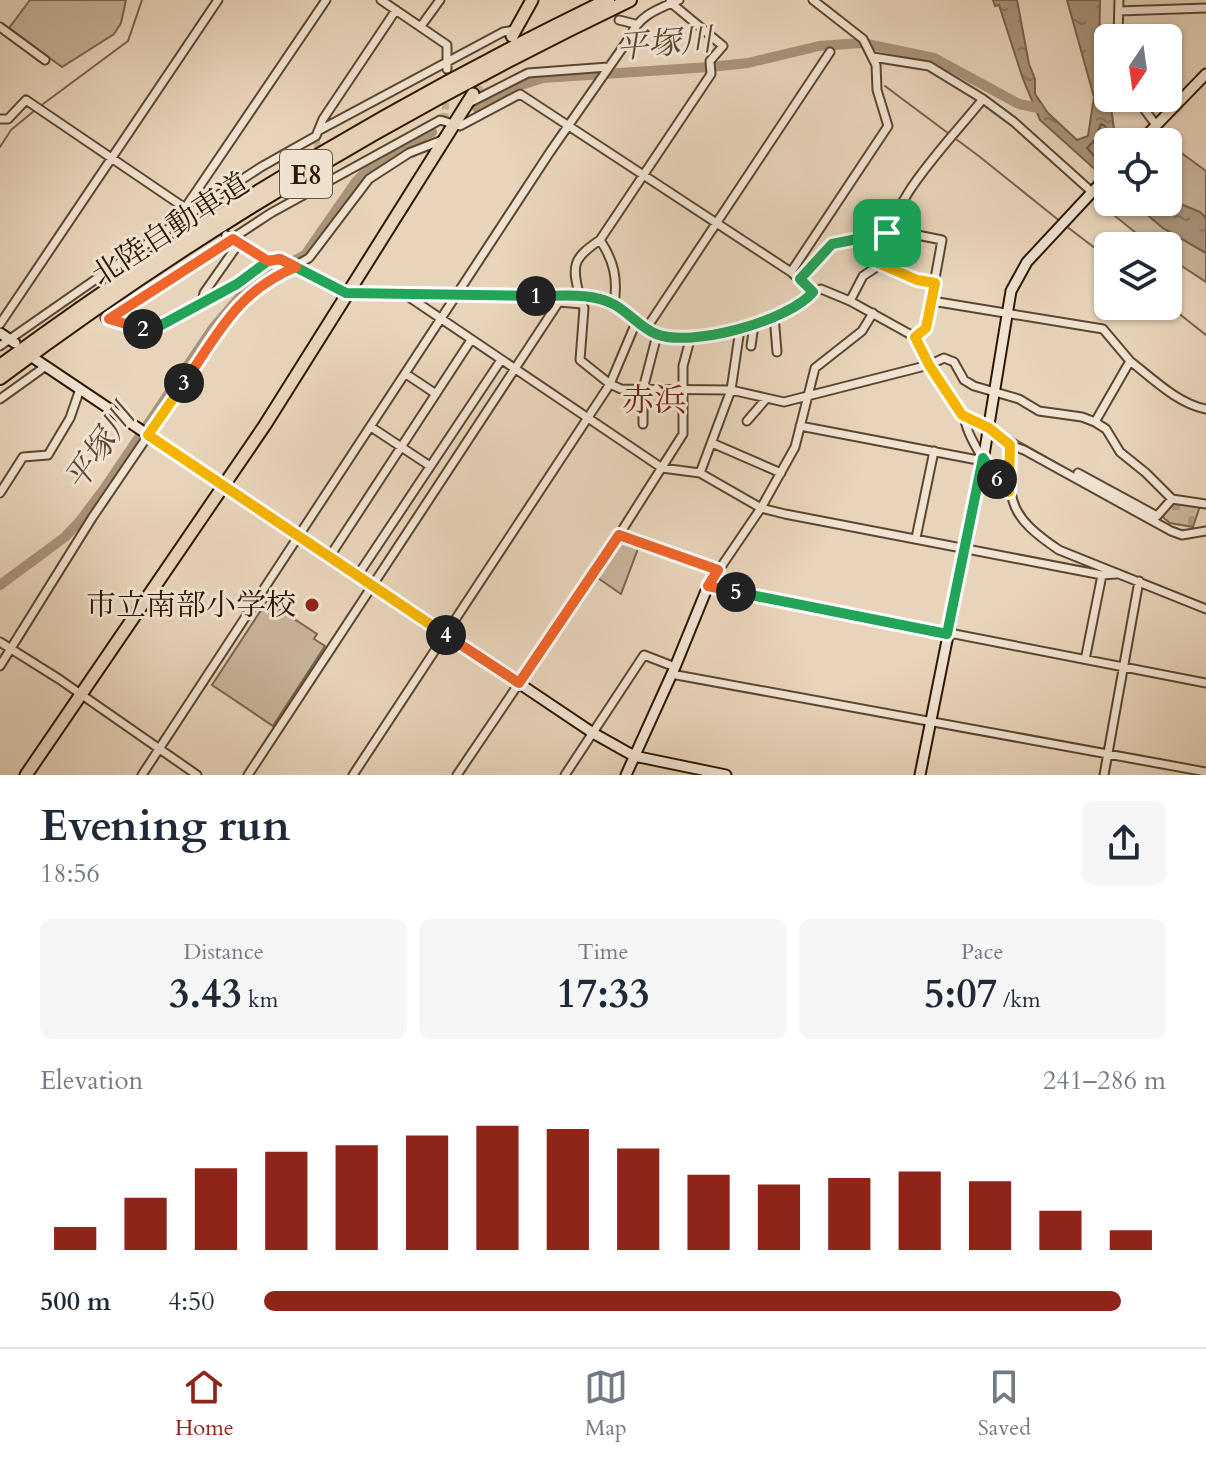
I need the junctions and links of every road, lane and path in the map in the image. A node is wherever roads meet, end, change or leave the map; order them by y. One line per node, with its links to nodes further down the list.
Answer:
1 (218, 0): 38 (street)
2 (326, 0): 41 (street)
3 (381, 0): 13 (street)
4 (440, 0): 18 (street)
5 (532, 0): 20 (main road)
6 (608, 0): 83 (highway, 北陸自動車道 / E8)
7 (630, 0): 87 (highway, 北陸自動車道 / E8)
8 (813, 0): 11 (street)
9 (1119, 0): 14 (street)
10 (673, 1): 16 (street); 39 (street)
11 (824, 3): 24 (street)
12 (1206, 8): 14 (street)
13 (396, 10): 18 (street); 36 (street)
14 (1119, 11): 17 (street)
15 (619, 20): 16 (street)
16 (635, 24): 27 (street)
17 (1119, 24)
18 (421, 26): 21 (street)
19 (0, 27): 25 (street)
20 (513, 33): 23 (street)
21 (447, 45): 23 (street); 26 (street)
22 (830, 52): 42 (street)
23 (462, 55): 26 (street)
24 (873, 56): 30 (street); 49 (street)
25 (45, 60)
26 (446, 66): 36 (street)
27 (608, 67): 29 (street); 35 (street)
28 (1206, 74): 34 (street)
29 (470, 99): 33 (main road)
30 (983, 99): 40 (street); 43 (street)
31 (1146, 112): 34 (street)
32 (0, 119): 38 (street)
33 (454, 126): 35 (street); 37 (main road); 44 (street)
34 (1155, 126)
35 (568, 127): 39 (street); 55 (street)
36 (317, 136): 41 (street)
37 (445, 139): 48 (street); 53 (main road)
38 (112, 159): 41 (street); 67 (street)
39 (641, 175): 42 (street); 45 (street)
40 (1093, 191): 63 (street)
41 (191, 212): 74 (street)
42 (716, 224): 49 (street); 69 (street)
43 (888, 231): 47 (street); 50 (street); 51 (street)
44 (233, 239): 46 (street); 60 (street); 60 (street)
45 (600, 240): 56 (street); 61 (street)
46 (268, 261): 48 (street); 60 (street)
47 (878, 263): 51 (street); 58 (street)
48 (296, 267): 53 (street); 107 (street)
49 (791, 272): 50 (street)
50 (800, 279): 52 (street)
51 (935, 283): 59 (street)
52 (813, 292): 58 (street); 64 (street)
53 (346, 293): 54 (street); 118 (main road)
54 (406, 295): 55 (street); 66 (street)
55 (457, 295): 57 (street); 66 (street)
56 (580, 297): 57 (street); 61 (street)
57 (560, 300): 85 (street); 88 (street)
58 (850, 301): 62 (street)
59 (932, 301): 63 (street); 73 (street)
60 (202, 302)
61 (614, 304): 65 (street)
62 (873, 313): 73 (street); 95 (street)
63 (1007, 313): 81 (street); 93 (street)
64 (774, 316): 68 (street); 78 (street)
65 (637, 320): 69 (street); 88 (street)
66 (442, 321): 75 (street); 86 (street)
67 (0, 324)
68 (754, 325): 70 (street); 77 (street)
69 (646, 329): 71 (street)
70 (740, 329): 72 (street); 92 (street)
71 (657, 335): 72 (street); 90 (street)
72 (691, 336): 91 (street)
73 (915, 337): 82 (street)
74 (8, 339): 76 (street)
75 (471, 340): 80 (street); 94 (street)
76 (0, 346)
77 (751, 346)
78 (777, 352)
79 (35, 359): 84 (street)
80 (501, 360): 85 (street); 113 (street)
81 (1130, 361): 98 (street); 102 (street)
82 (929, 365): 93 (street); 95 (street); 99 (street)
83 (0, 366)
84 (46, 366): 89 (street); 96 (street)
85 (516, 370): 100 (street); 135 (street)
86 (406, 374): 94 (street); 105 (street)
87 (0, 378)
88 (610, 384): 90 (street); 100 (street)
89 (80, 389): 107 (street); 120 (street)
90 (643, 389): 91 (street); 103 (street)
91 (682, 389): 92 (street); 114 (street)
92 (731, 390): 97 (street); 108 (street)
93 (994, 392): 102 (street); 106 (street)
94 (436, 394): 110 (street)
95 (807, 398): 97 (street); 104 (street)
96 (0, 399)
97 (766, 399): 101 (street)
98 (1206, 409)
99 (965, 416): 106 (street); 112 (street)
100 (588, 417): 114 (street); 139 (street)
101 (747, 421)
102 (1095, 422): 121 (street)
103 (643, 424)
104 (800, 426): 111 (street); 116 (street)
105 (371, 427): 110 (street); 125 (street)
106 (989, 428): 109 (street); 112 (street)
107 (148, 435): 118 (street); 141 (street)
108 (712, 443): 115 (street); 116 (street)
109 (1010, 445): 119 (street); 124 (street)
110 (401, 447): 113 (street); 129 (street)
111 (934, 451): 112 (street); 127 (street)
112 (983, 460): 119 (street); 128 (street)
113 (430, 466): 132 (street)
114 (662, 468): 115 (street); 126 (street)
115 (700, 473): 123 (street)
116 (781, 473): 123 (street)
117 (1078, 473): 121 (street)
118 (224, 485): 125 (street); 148 (main road)
119 (1009, 492): 131 (street)
120 (0, 493)
121 (1172, 499): 122 (street)
122 (1206, 504)
123 (761, 508): 127 (street); 130 (street)
124 (1206, 531)
125 (300, 535): 129 (street); 151 (street)
126 (619, 535): 130 (street); 146 (street)
127 (916, 538): 128 (street)
128 (964, 548): 133 (street); 138 (street)
129 (330, 556): 132 (street)
130 (718, 570): 136 (street)
131 (1118, 574): 133 (street); 134 (street)
132 (358, 575): 135 (street)
133 (1102, 575): 142 (street)
134 (1139, 581): 137 (street); 144 (street)
135 (373, 586): 139 (street); 160 (street)
136 (708, 586): 138 (street); 145 (street)
137 (1206, 609)
138 (947, 634): 144 (street); 149 (street)
139 (446, 635): 146 (street); 161 (street)
140 (0, 642): 141 (street)
141 (11, 649): 143 (street); 148 (street)
142 (1086, 655)
143 (0, 666)
144 (1123, 668): 147 (street); 152 (street)
145 (673, 670): 149 (street); 150 (street); 153 (street)
146 (519, 683): 150 (street); 162 (street)
147 (1206, 683)
148 (80, 695): 151 (street); 157 (main road)
149 (930, 722): 152 (street); 166 (street)
150 (593, 733): 153 (street); 163 (street)
151 (158, 749): 158 (street); 159 (street)
152 (1108, 754): 155 (street); 167 (street)
153 (634, 756): 154 (street); 164 (street)
154 (684, 771): 156 (street)
155 (1206, 772)
156 (704, 773): 165 (street)
157 (26, 775)
158 (142, 775)
159 (197, 775)
160 (248, 775)
161 (353, 775)
162 (457, 775)
163 (565, 775)
164 (626, 775)
165 (726, 775)
166 (920, 775)
167 (1104, 775)

